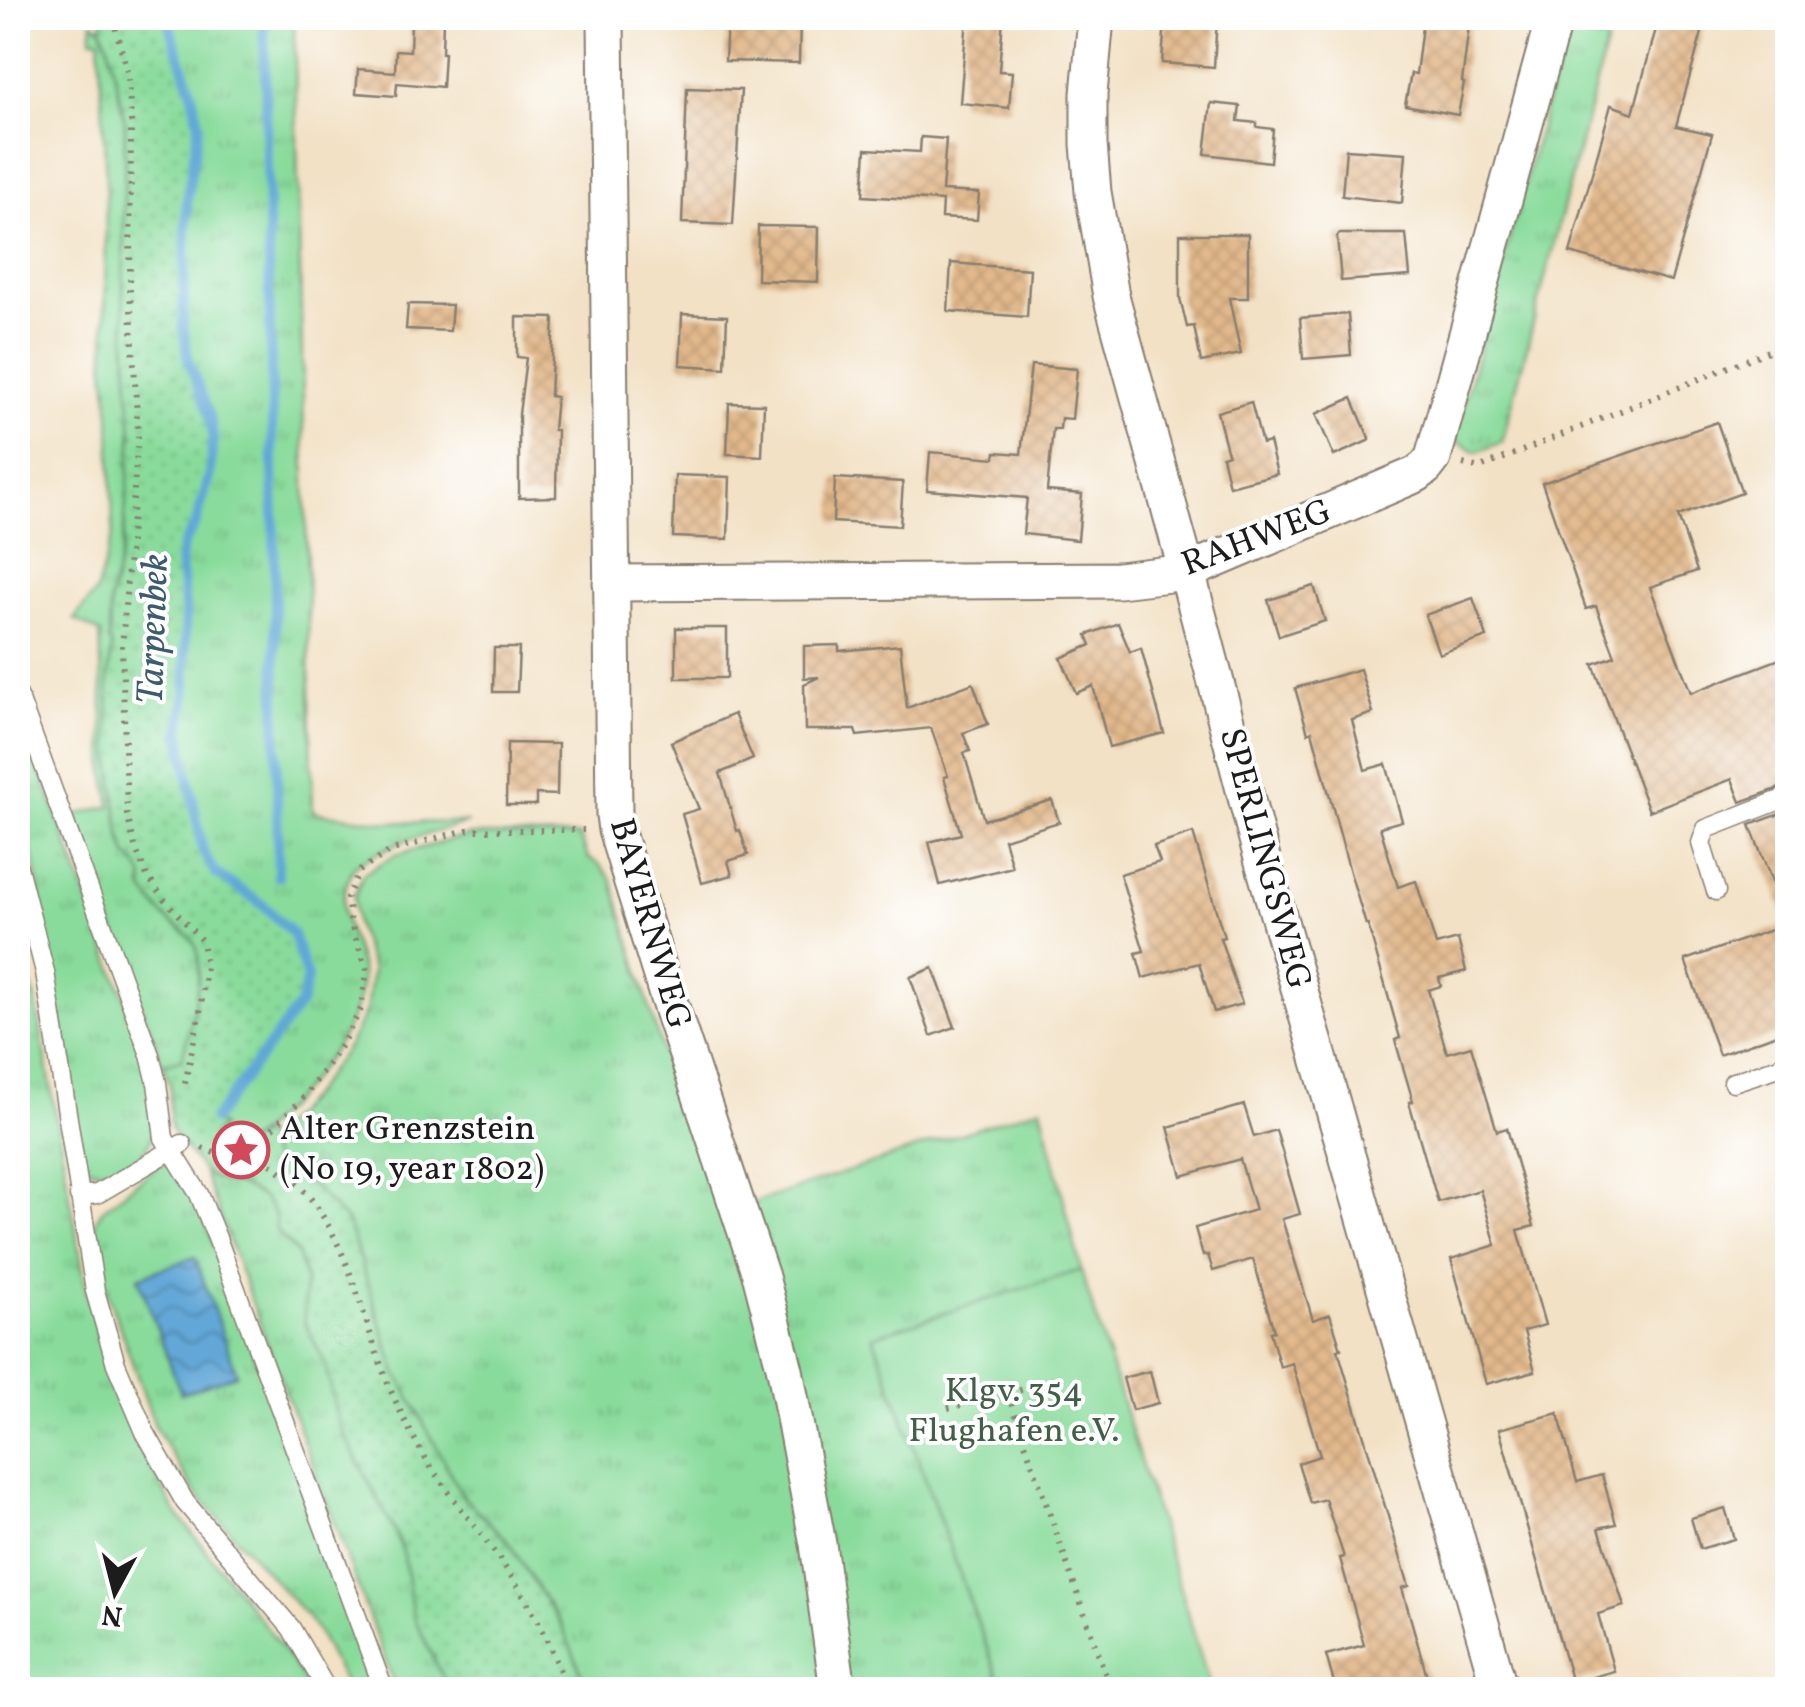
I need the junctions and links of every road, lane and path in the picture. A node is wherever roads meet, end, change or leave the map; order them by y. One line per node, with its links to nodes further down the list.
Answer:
1 (112, 18): 16 (path)
2 (606, 18): 8 (street, BAYERNWEG)
3 (1096, 18): 7 (street, SPERLINGSWEG)
4 (1554, 18): 6 (street)
5 (1788, 343): 6 (path)
6 (1433, 458): 7 (street, RAHWEG)
7 (1188, 572): 8 (street, RAHWEG); 28 (street, SPERLINGSWEG)
8 (611, 583): 11 (street, BAYERNWEG)
9 (18, 695): 17 (lane)
10 (1788, 797): 13 (lane)
11 (616, 830): 18 (path); 26 (street, BAYERNWEG)
12 (18, 867): 19 (lane)
13 (1716, 891)
14 (1788, 1064): 15 (lane)
15 (1733, 1082)
16 (181, 1100)
17 (181, 1145): 18 (path); 19 (lane); 24 (lane)
18 (263, 1157): 25 (path)
19 (78, 1196): 23 (lane)
20 (1055, 1380): 21 (path)
21 (1008, 1394): 22 (path); 27 (path)
22 (948, 1408)
23 (327, 1690)
24 (384, 1690)
25 (566, 1690)
26 (838, 1690)
27 (1111, 1690)
28 (1500, 1690)

